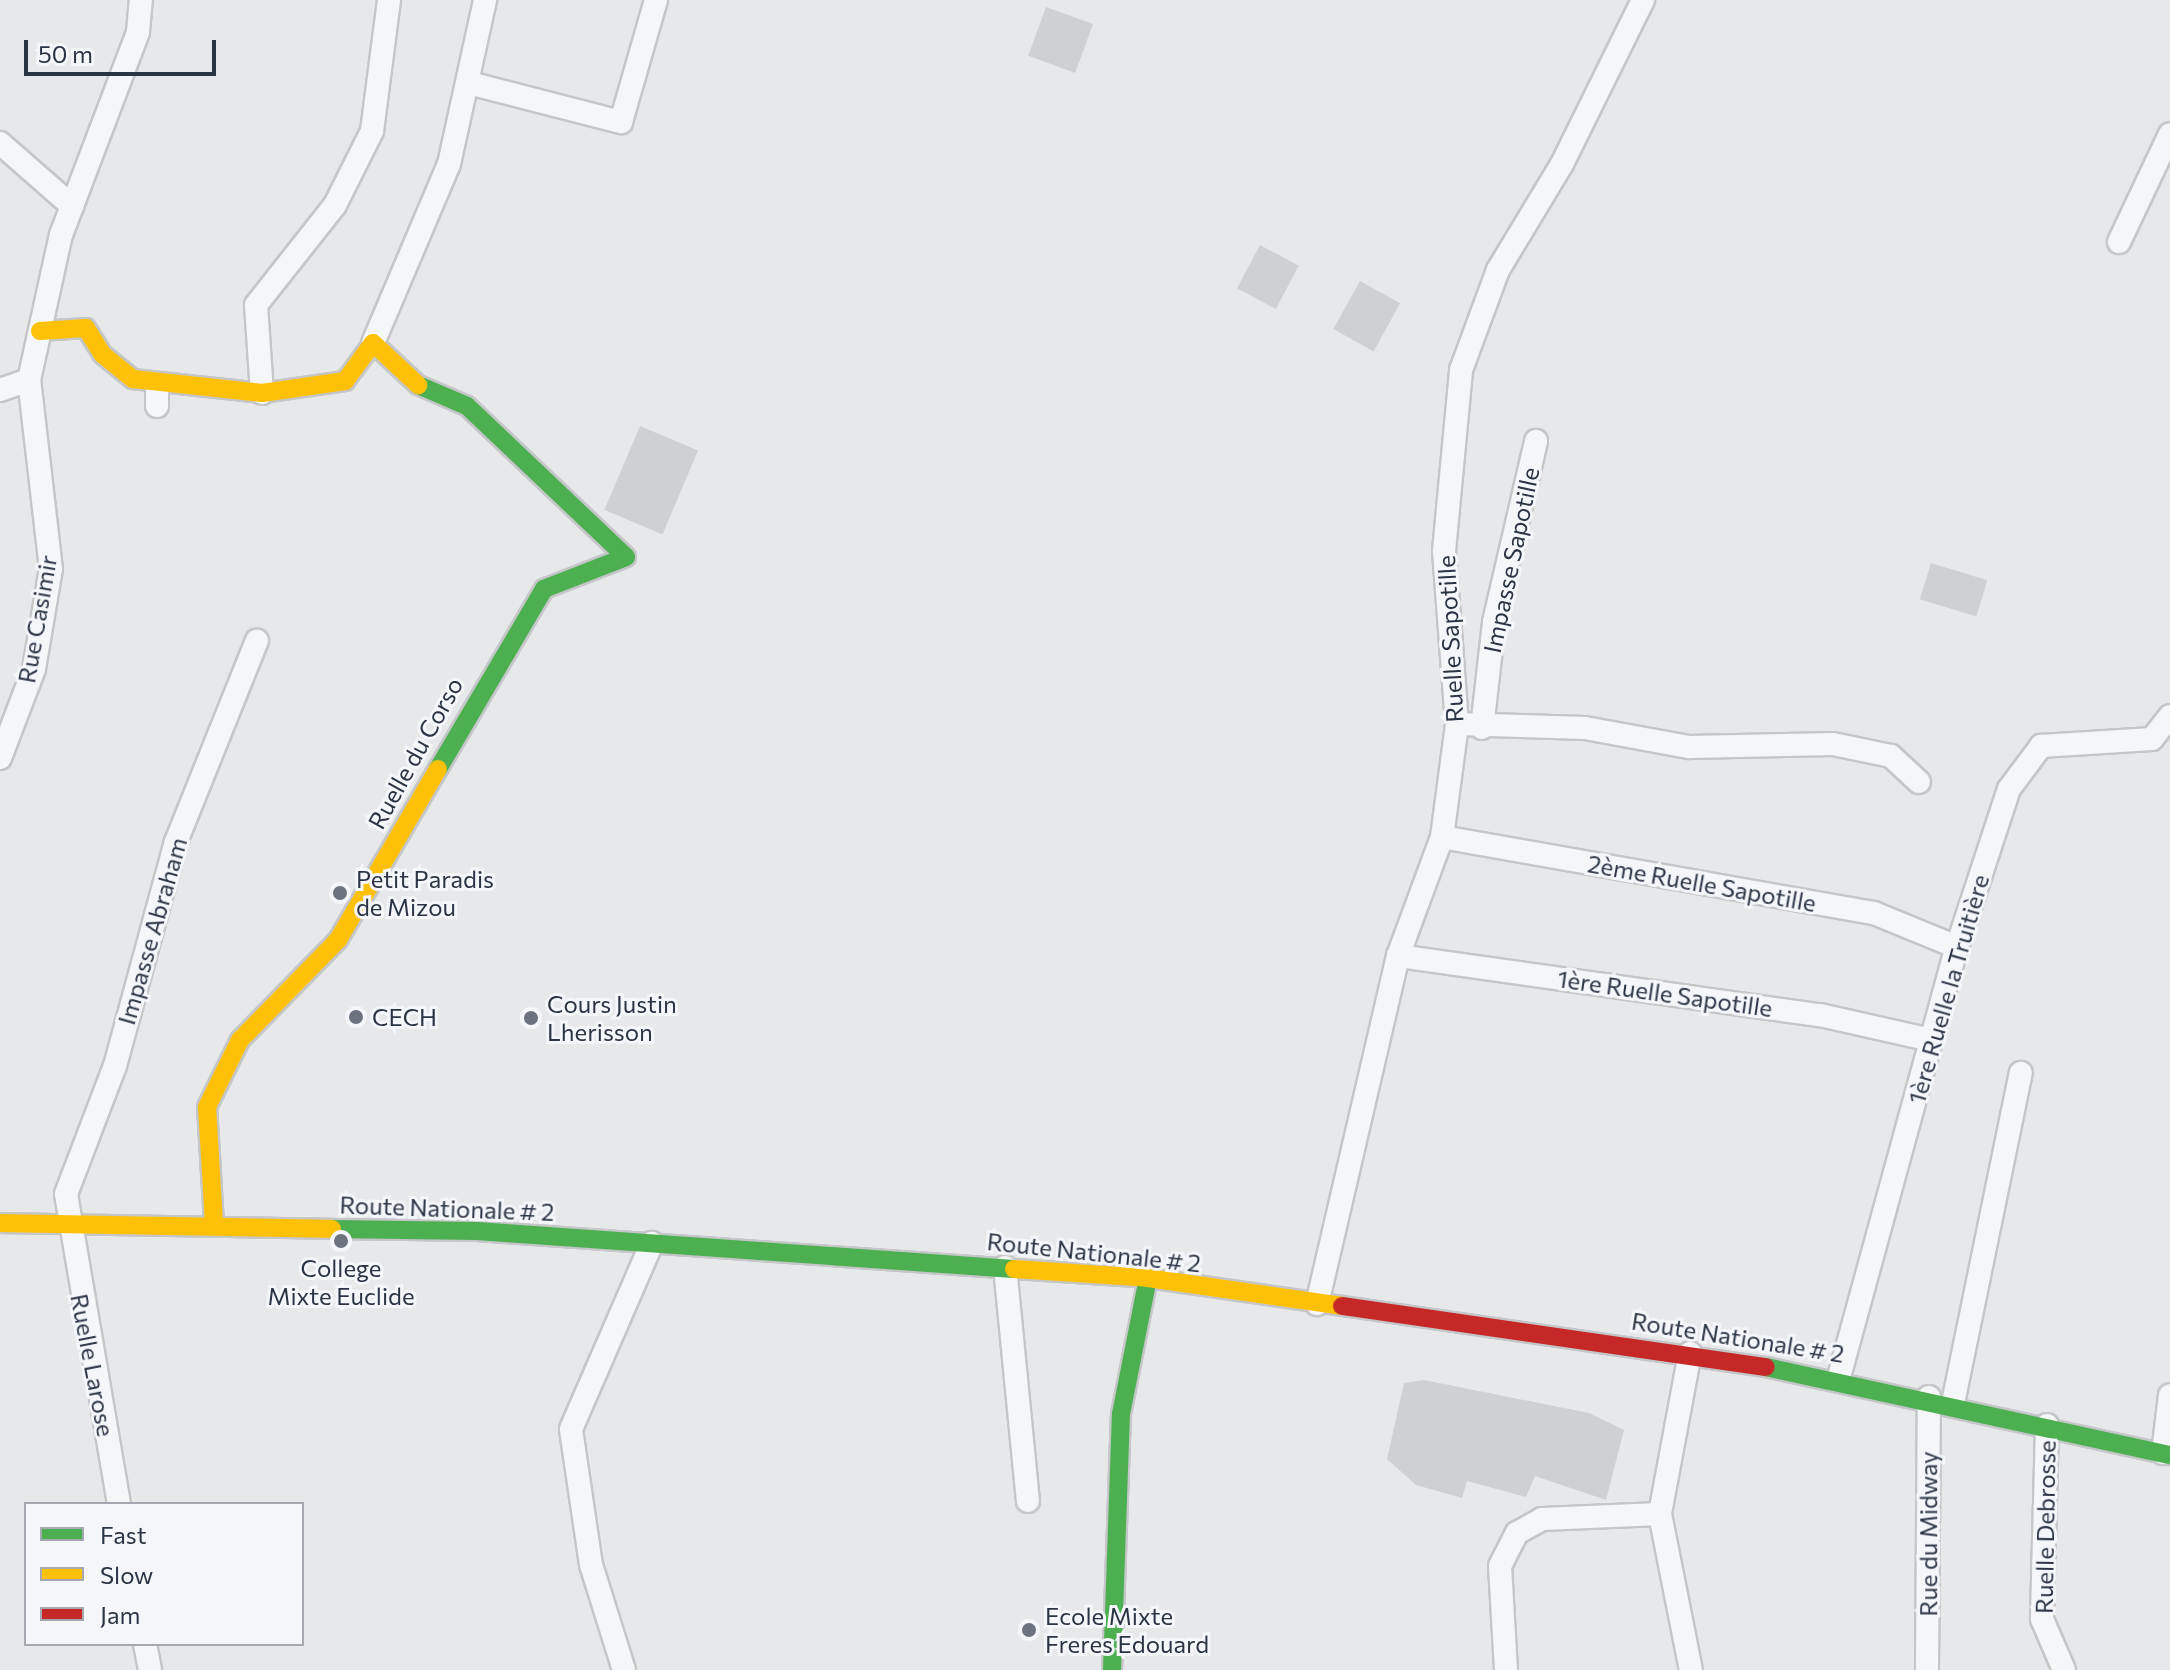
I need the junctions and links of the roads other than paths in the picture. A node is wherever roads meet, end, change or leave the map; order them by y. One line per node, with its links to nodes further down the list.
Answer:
1 (141, 0): 9 (street, Rue Casimir)
2 (389, 0): 15 (street)
3 (485, 0): 6 (street)
4 (656, 0): 6 (street)
5 (1643, 0): 19 (street, Ruelle Sapotille)
6 (469, 83): 12 (street)
7 (2170, 134): 10 (street)
8 (0, 143): 9 (street)
9 (72, 206): 11 (street, Rue Casimir)
10 (2119, 242)
11 (40, 331): 13 (street, Rue Casimir); 15 (main road)
12 (373, 343): 15 (main road); 29 (main road, Ruelle du Corso)
13 (29, 380): 14 (street); 21 (street, Rue Casimir)
14 (0, 390)
15 (262, 393)
16 (1536, 441): 20 (street, Impasse Sapotille)
17 (257, 641): 30 (street, Impasse Abraham)
18 (2170, 716): 24 (street, 1ère Ruelle la Truitière)
19 (1457, 724): 20 (street); 23 (street, Ruelle Sapotille)
20 (1482, 728): 22 (street)
21 (0, 758)
22 (1919, 782)
23 (1442, 837): 24 (street, 2ème Ruelle Sapotille); 25 (street, Ruelle Sapotille)
24 (1957, 947): 26 (street, 1ère Ruelle la Truitière)
25 (1398, 956): 26 (street, 1ère Ruelle Sapotille); 34 (street, Ruelle Sapotille)
26 (1931, 1040): 36 (street, 1ère Ruelle la Truitière)
27 (2021, 1073): 39 (street)
28 (0, 1223): 30 (main road, Route Nationale # 2)
29 (214, 1224): 30 (main road, Route Nationale # 2); 31 (main road, Route Nationale # 2)
30 (66, 1227): 43 (street, Ruelle Larose)
31 (652, 1243): 32 (main road, Route Nationale # 2); 47 (street)
32 (1005, 1267): 33 (main road, Route Nationale # 2); 42 (street)
33 (1148, 1278): 34 (main road, Route Nationale # 2); 48 (main road)
34 (1317, 1304): 35 (main road, Route Nationale # 2)
35 (1690, 1353): 36 (main road, Route Nationale # 2); 44 (street)
36 (1839, 1377): 38 (main road, Route Nationale # 2)
37 (2170, 1395): 41 (street)
38 (1929, 1397): 39 (main road, Route Nationale # 2); 51 (street, Rue du Midway)
39 (1953, 1403): 40 (main road, Route Nationale # 2)
40 (2047, 1425): 41 (main road, Route Nationale # 2); 52 (street, Ruelle Debrosse)
41 (2166, 1454)
42 (1028, 1501)
43 (119, 1502)
44 (1660, 1514): 49 (street); 50 (street)
45 (145, 1646): 46 (street)
46 (150, 1670)
47 (624, 1670)
48 (1112, 1670)
49 (1506, 1670)
50 (1691, 1670)
51 (1927, 1670)
52 (2064, 1670)

